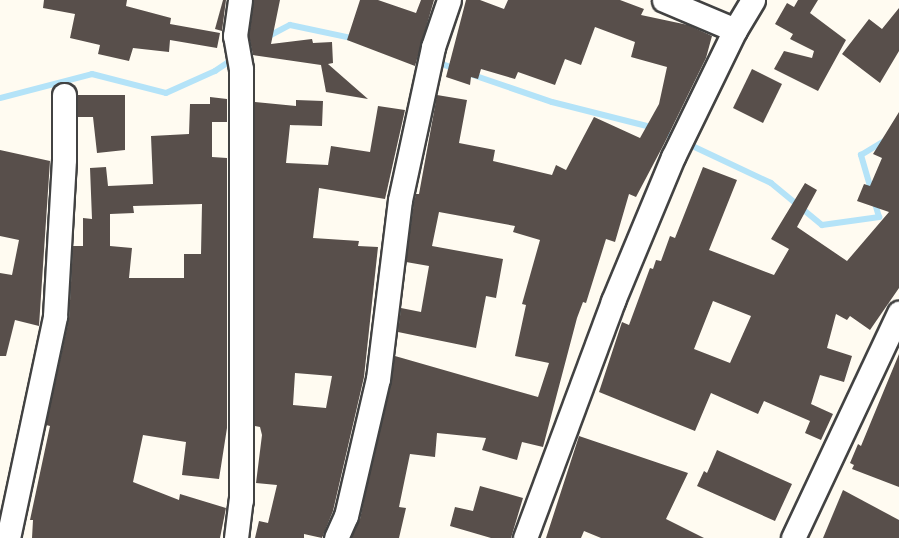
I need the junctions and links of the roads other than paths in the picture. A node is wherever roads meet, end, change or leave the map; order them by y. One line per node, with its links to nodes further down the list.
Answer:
1 (240, 0): 9 (street)
2 (449, 0): 10 (street)
3 (664, 0): 5 (street)
4 (753, 0): 5 (street)
5 (735, 30): 11 (street)
6 (64, 95): 8 (street)
7 (899, 313): 12 (street)
8 (8, 538)
9 (236, 538)
10 (336, 538)
11 (525, 538)
12 (793, 538)

